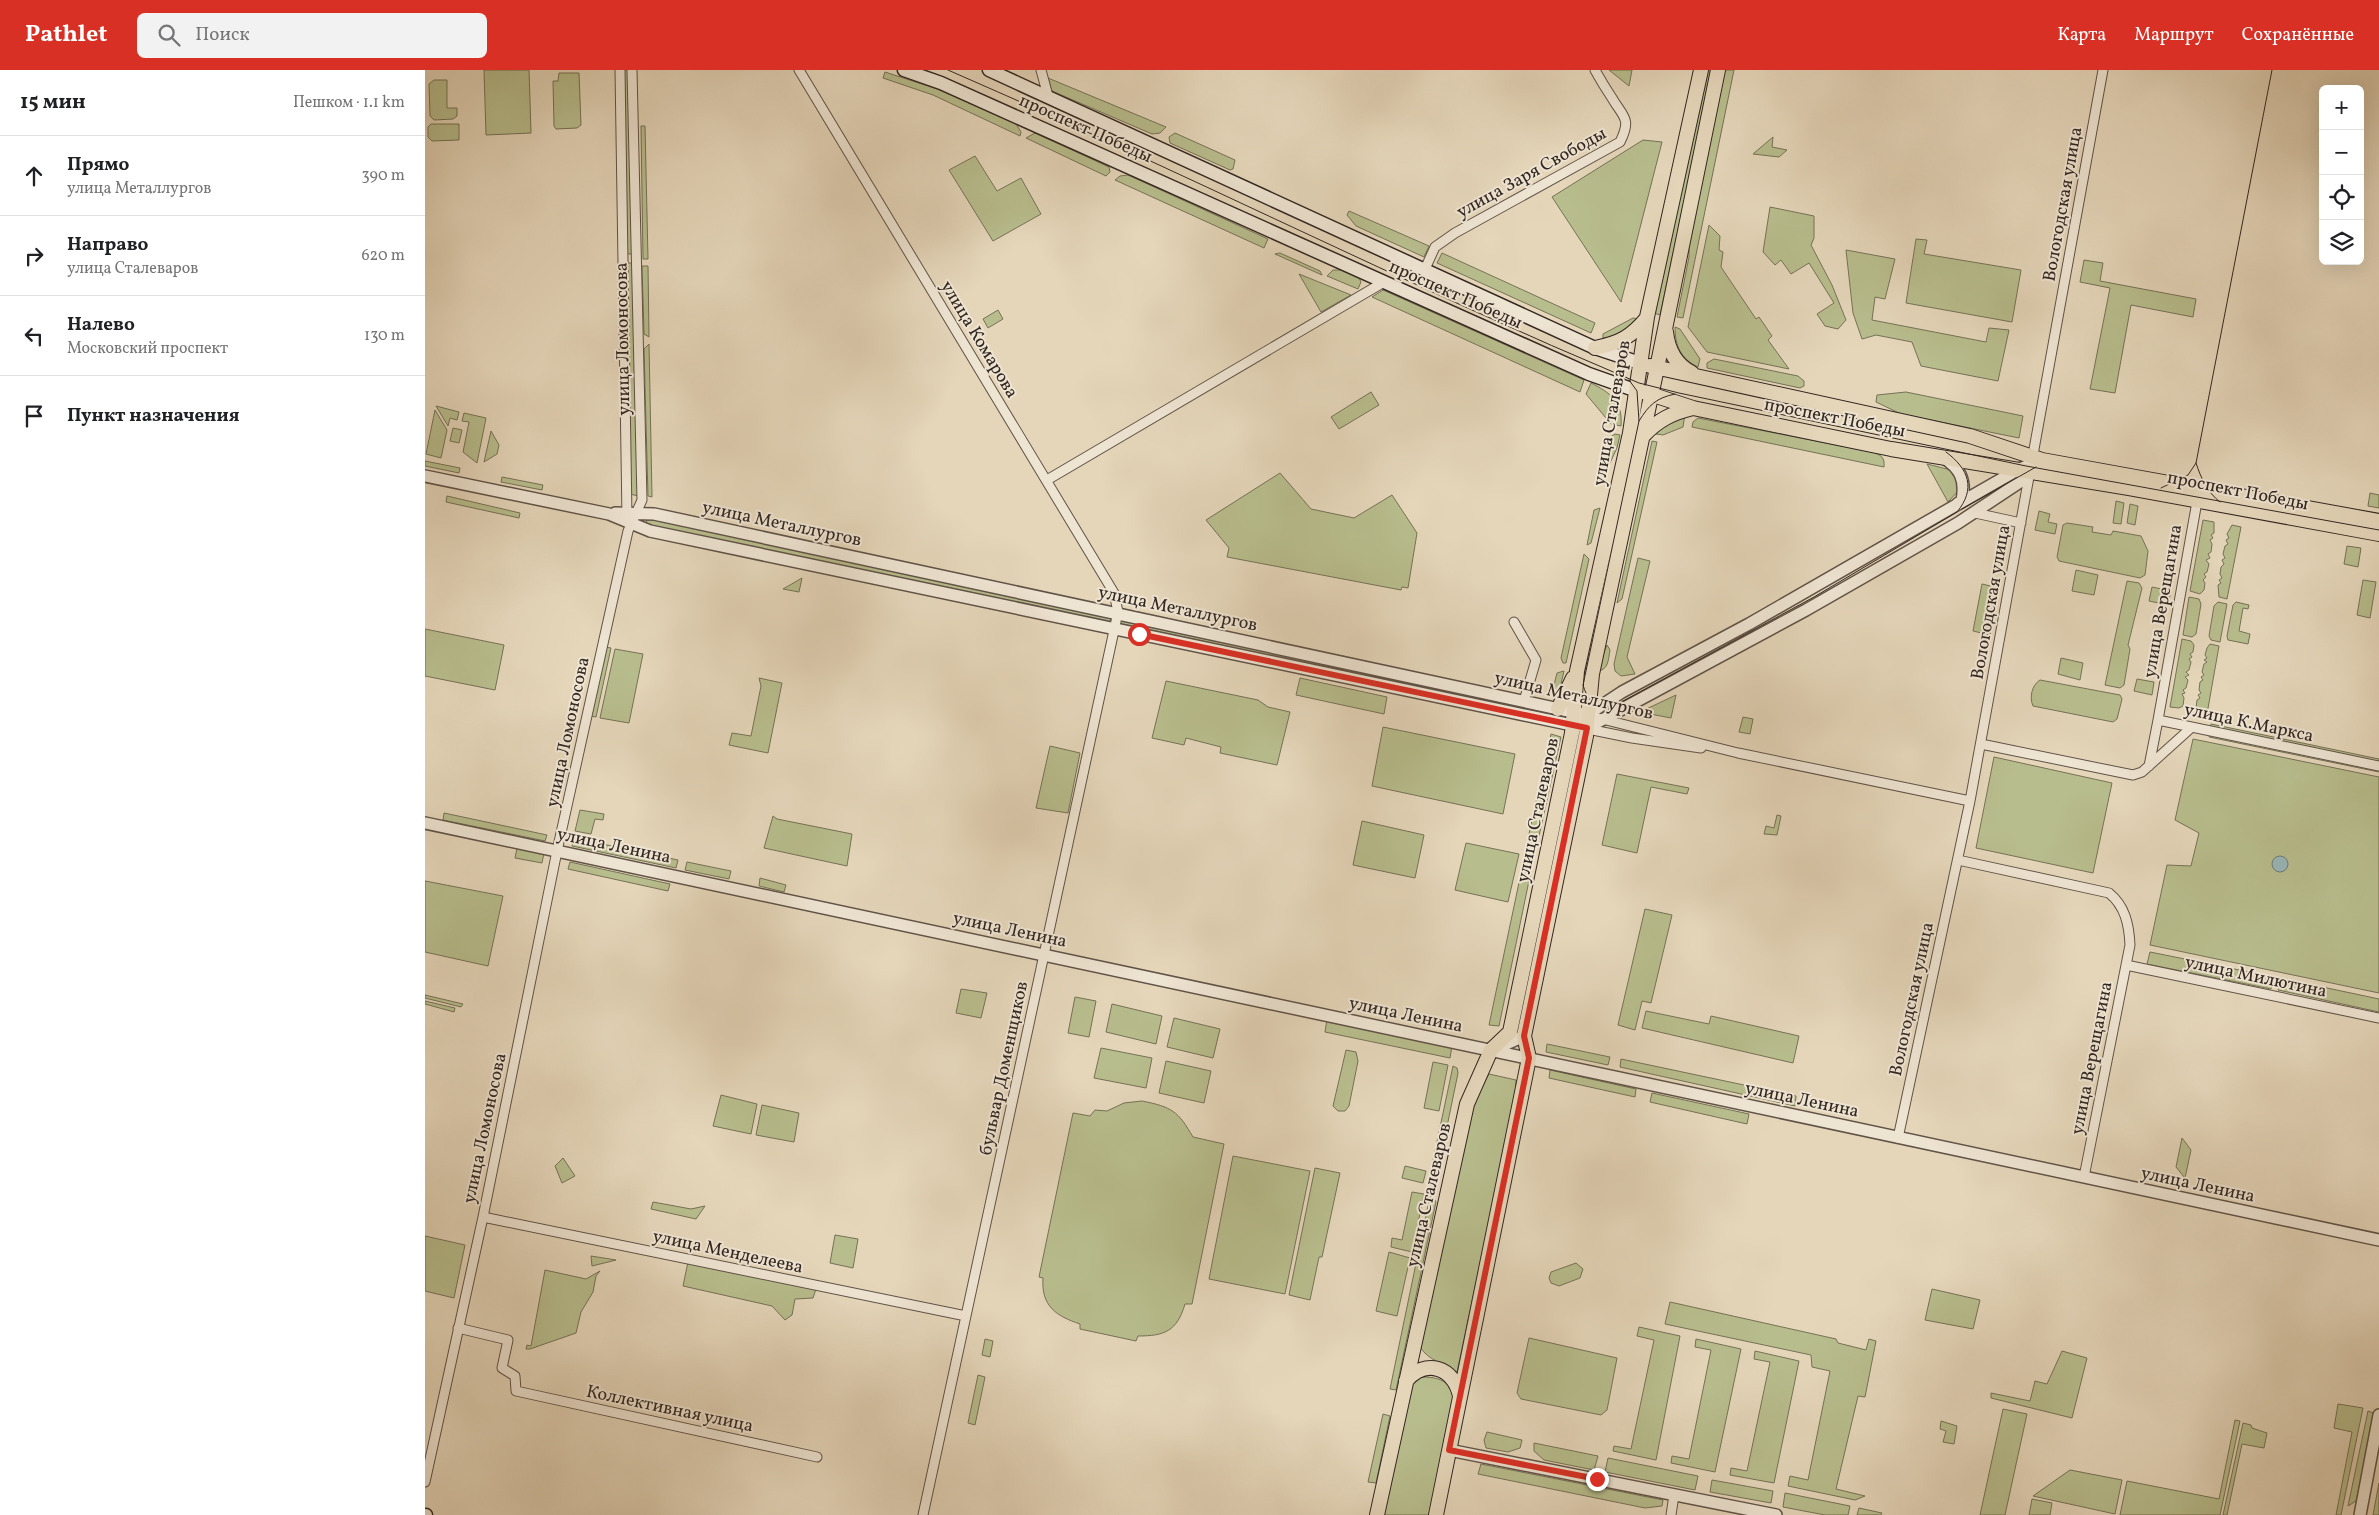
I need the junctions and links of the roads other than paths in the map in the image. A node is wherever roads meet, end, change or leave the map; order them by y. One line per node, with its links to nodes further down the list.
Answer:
1 (620, 70): 12 (street, улица Ломоносова)
2 (632, 70): 13 (street, улица Ломоносова)
3 (904, 70): 15 (main road, проспект Победы)
4 (1041, 70): 11 (street)
5 (1595, 70): 14 (street, улица Заря Свободы)
6 (1701, 70): 16 (main road, улица Сталеваров)
7 (1718, 70): 17 (main road, улица Сталеваров)
8 (2103, 70): 28 (street, Вологодская улица)
9 (800, 71): 31 (street, улица Комарова)
10 (996, 71): 11 (main road, проспект Победы)
11 (1048, 96): 14 (main road, проспект Победы)
12 (623, 258): 13 (street); 35 (street, улица Ломоносова)
13 (636, 258): 35 (street, улица Ломоносова)
14 (1425, 269): 18 (main road, проспект Победы)
15 (1384, 282): 22 (main road, проспект Победы); 31 (street)
16 (1647, 317): 18 (main road); 19 (main road, улица Сталеваров)
17 (1666, 322): 20 (main road, улица Сталеваров); 21 (main road)
18 (1595, 348): 19 (main road, проспект Победы)
19 (1640, 364): 20 (main road, проспект Победы); 22 (main road, улица Сталеваров)
20 (1657, 368): 21 (main road, проспект Победы); 23 (main road, улица Сталеваров)
21 (1699, 377): 26 (main road, проспект Победы)
22 (1637, 391): 23 (main road, проспект Победы); 42 (main road, улица Сталеваров)
23 (1652, 394): 24 (main road, проспект Победы); 25 (main road, улица Сталеваров)
24 (1693, 408): 25 (main road); 27 (main road, проспект Победы)
25 (1643, 436): 45 (main road, улица Сталеваров)
26 (1995, 444): 28 (main road, проспект Победы); 29 (main road)
27 (1943, 457): 29 (main road, проспект Победы); 33 (street)
28 (2031, 464): 29 (main road, проспект Победы); 32 (main road, проспект Победы); 33 (street); 34 (street); 37 (street, Вологодская улица)
29 (1987, 465)
30 (425, 476): 35 (street, улица Металлургов)
31 (1047, 480): 39 (street, улица Комарова)
32 (2198, 495): 36 (main road, проспект Победы); 38 (main road, проспект Победы); 47 (street, улица Верещагина)
33 (1950, 510): 45 (street)
34 (1975, 513): 37 (street); 46 (street)
35 (630, 520): 39 (street, улица Металлургов); 41 (street, улица Металлургов); 55 (street, улица Ломоносова)
36 (2379, 521)
37 (2021, 523): 49 (street, Вологодская улица)
38 (2379, 534)
39 (1118, 612): 41 (street); 43 (street, улица Металлургов)
40 (1514, 622): 43 (street)
41 (1113, 628): 45 (street, улица Металлургов); 57 (street, бульвар Доменщиков)
42 (1577, 671): 44 (main road); 45 (main road, улица Сталеваров)
43 (1523, 701): 44 (street, улица Металлургов)
44 (1558, 709): 45 (street, улица Металлургов)
45 (1580, 720): 46 (street); 50 (street, улица Металлургов); 60 (main road, улица Сталеваров); 61 (main road, улица Сталеваров)
46 (1607, 720): 50 (street, улица Металлургов)
47 (2158, 720): 48 (street, улица К.Маркса); 51 (street, улица К.Маркса)
48 (2192, 727): 51 (street); 52 (street, улица К.Маркса)
49 (1981, 744): 51 (street); 53 (street, Вологодская улица)
50 (1738, 753): 53 (street, улица Металлургов)
51 (2149, 766)
52 (2379, 766)
53 (1971, 800): 56 (street, Вологодская улица)
54 (425, 823): 55 (street, улица Ленина)
55 (557, 851): 57 (street, улица Ленина); 65 (street, улица Ломоносова)
56 (1958, 860): 58 (street, улица Верещагина); 63 (street, Вологодская улица)
57 (1044, 954): 61 (street, улица Ленина); 67 (street, бульвар Доменщиков)
58 (2127, 965): 59 (street, улица Милютина); 64 (street, улица Верещагина)
59 (2379, 1018)
60 (1524, 1036): 61 (street); 62 (main road, улица Сталеваров)
61 (1491, 1050): 62 (street, улица Ленина); 69 (main road, улица Сталеваров)
62 (1529, 1058): 63 (street, улица Ленина); 70 (main road, улица Сталеваров)
63 (1898, 1138): 64 (street, улица Ленина)
64 (2084, 1178): 66 (street, улица Ленина)
65 (483, 1217): 67 (street, улица Менделеева); 68 (street, улица Ломоносова)
66 (2379, 1240)
67 (966, 1316): 76 (street, бульвар Доменщиков)
68 (457, 1328): 73 (street, Коллективная улица); 74 (street, улица Ломоносова)
69 (1406, 1381): 70 (main road); 77 (main road, улица Сталеваров)
70 (1460, 1396): 72 (main road, улица Сталеваров)
71 (2379, 1415): 81 (street)
72 (1449, 1450): 75 (street); 78 (main road, улица Сталеваров)
73 (817, 1457)
74 (425, 1482)
75 (1674, 1495): 79 (street); 80 (street)
76 (923, 1515)
77 (1377, 1515)
78 (1436, 1515)
79 (1671, 1515)
80 (1775, 1515)
81 (2360, 1515)

